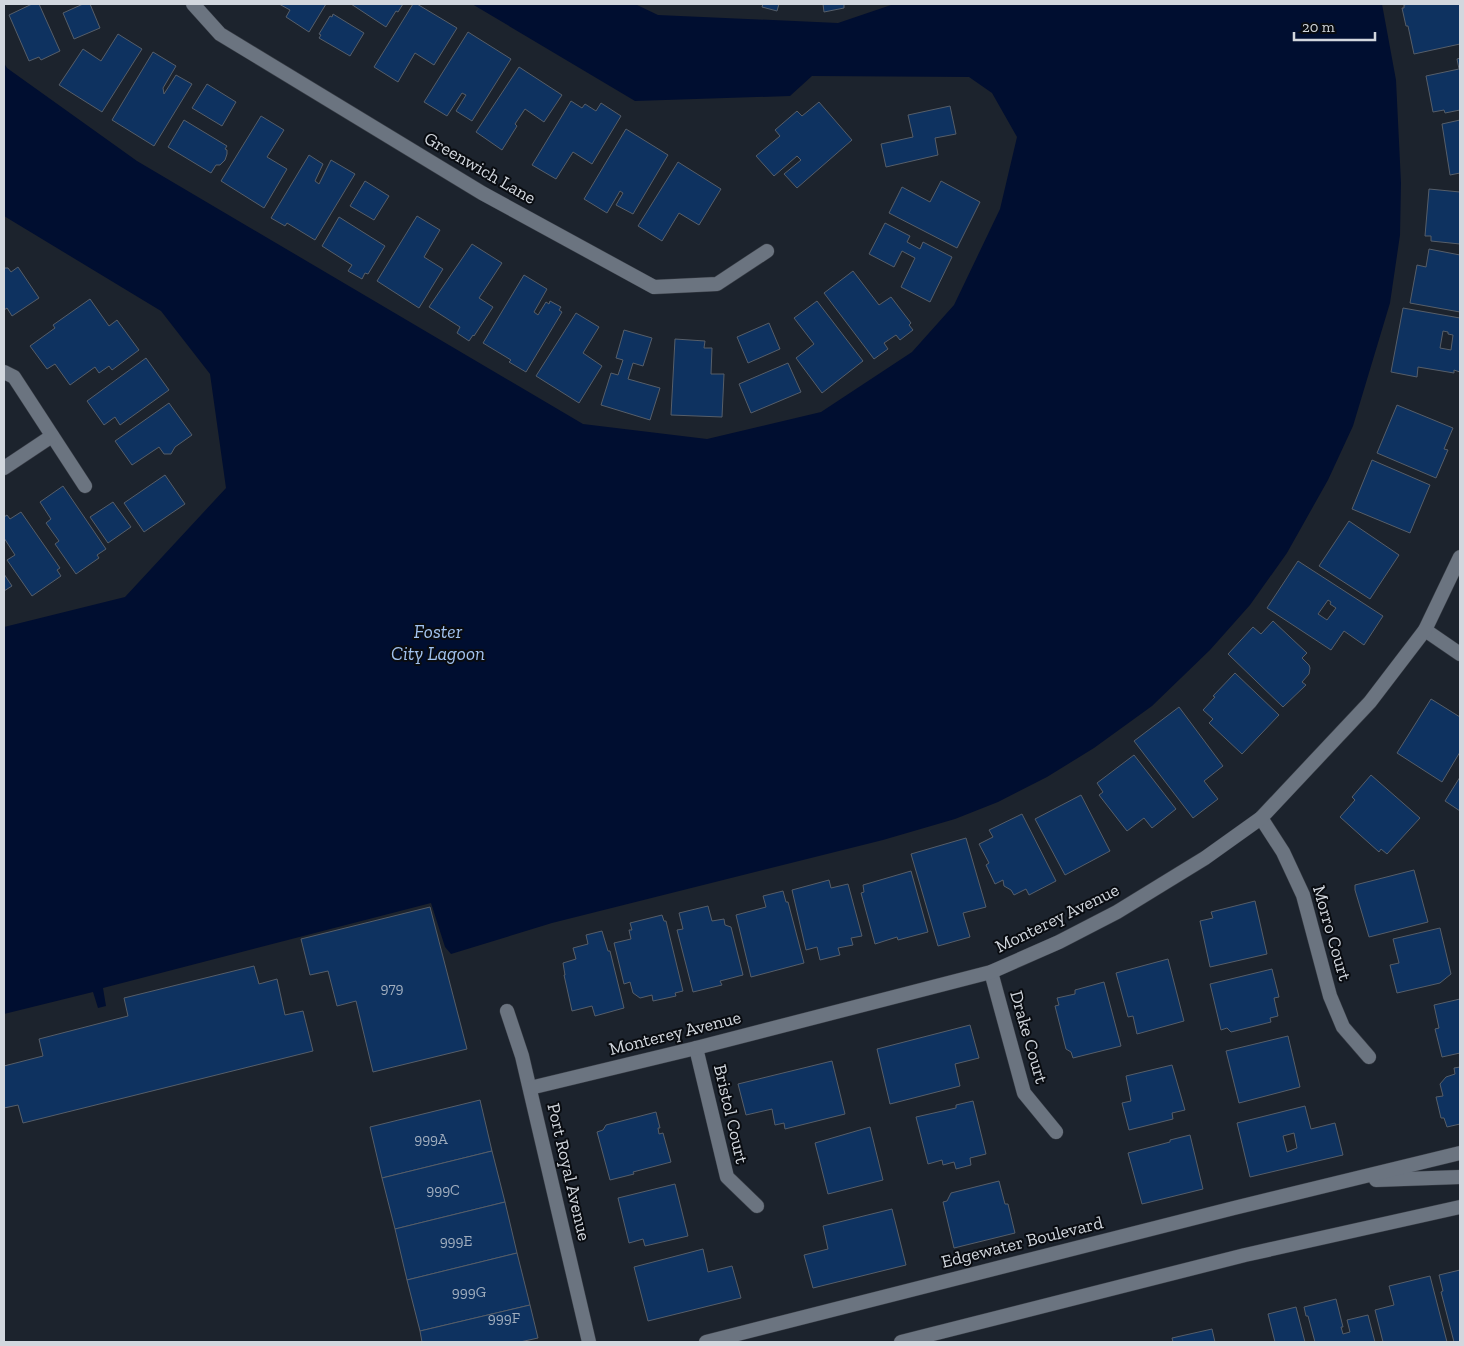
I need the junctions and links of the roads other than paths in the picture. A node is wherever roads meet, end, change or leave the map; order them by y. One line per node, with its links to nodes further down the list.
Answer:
1 (193, 4): 2 (street, Greenwich Lane)
2 (767, 251)
3 (4, 372): 4 (street)
4 (52, 436): 5 (street); 6 (street)
5 (4, 468)
6 (85, 486)
7 (1460, 557): 8 (street, Monterey Avenue)
8 (1425, 630): 9 (street); 10 (street, Monterey Avenue)
9 (1460, 654)
10 (1260, 818): 11 (street, Monterey Avenue); 14 (street, Morro Court)
11 (991, 972): 13 (street, Monterey Avenue); 16 (street, Drake Court)
12 (507, 1011): 15 (street, Port Royal Avenue)
13 (696, 1048): 15 (street, Monterey Avenue); 20 (street, Bristol Court)
14 (1369, 1057)
15 (530, 1088): 22 (street, Port Royal Avenue)
16 (1056, 1132)
17 (1460, 1153): 19 (street, Edgewater Boulevard)
18 (1460, 1178): 19 (street, Edgewater Boulevard)
19 (1348, 1180): 23 (street, Edgewater Boulevard)
20 (757, 1206)
21 (1460, 1207): 24 (street)
22 (589, 1342)
23 (706, 1342)
24 (901, 1342)

